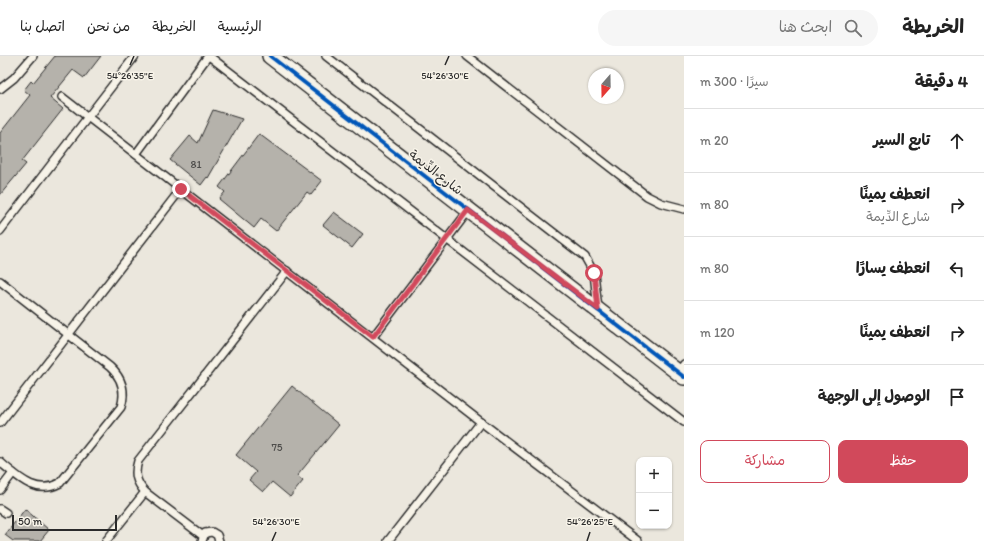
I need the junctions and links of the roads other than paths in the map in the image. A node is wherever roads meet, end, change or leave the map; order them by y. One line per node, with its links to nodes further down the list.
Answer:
1 (33, 56): 7 (lane)
2 (134, 56): 9 (lane)
3 (209, 56): 10 (lane); 15 (lane)
4 (270, 56): 13 (street, شارع الدِّيمة)
5 (326, 56): 18 (lane)
6 (467, 56): 12 (lane)
7 (0, 89)
8 (62, 97): 9 (lane)
9 (88, 117): 10 (lane); 14 (lane)
10 (136, 154): 11 (lane)
11 (181, 189): 16 (lane); 19 (lane)
12 (684, 209)
13 (468, 210): 15 (lane); 18 (street, شارع الدِّيمة)
14 (0, 231)
15 (446, 238): 20 (lane); 23 (lane)
16 (287, 271): 20 (lane); 28 (lane)
17 (0, 281): 19 (lane)
18 (598, 309): 21 (street, شارع الدِّيمة)
19 (68, 333): 24 (lane); 26 (lane)
20 (373, 337): 22 (lane)
21 (682, 371)
22 (481, 422): 32 (lane); 33 (lane)
23 (684, 422)
24 (0, 423)
25 (0, 462): 26 (lane)
26 (13, 473): 27 (lane)
27 (0, 490)
28 (145, 492): 29 (lane); 30 (lane)
29 (202, 538): 31 (lane)
30 (106, 541)
31 (219, 541)
32 (388, 541)
33 (638, 541)

